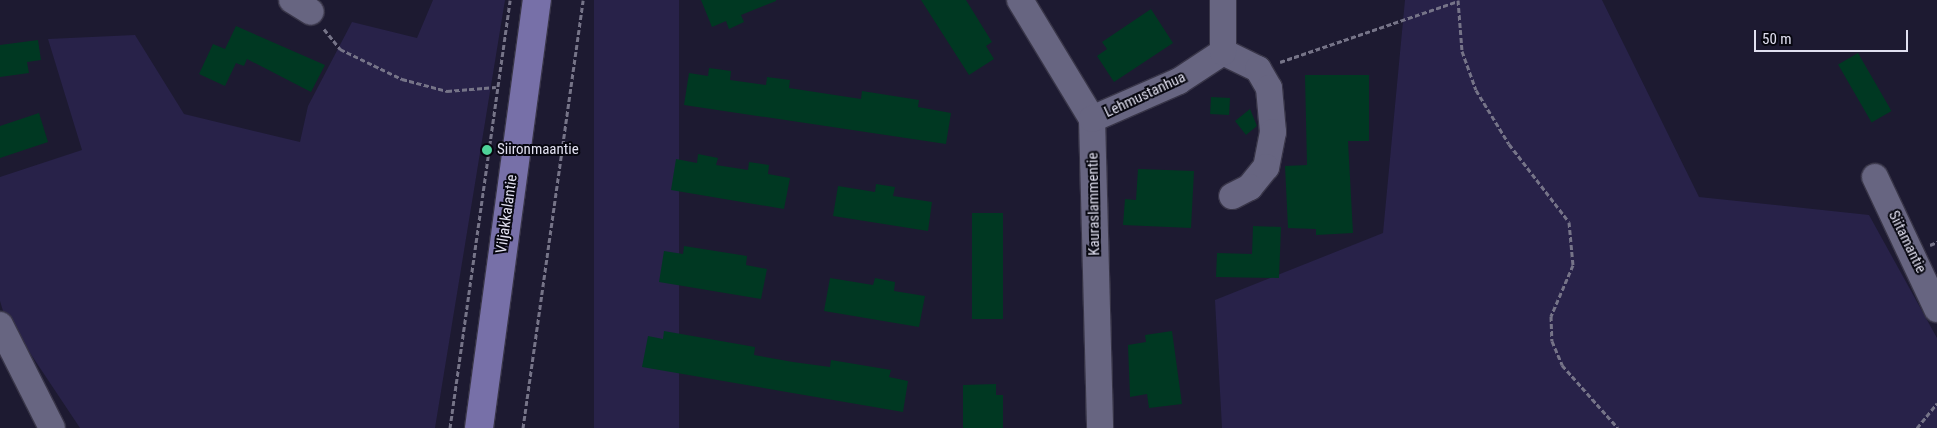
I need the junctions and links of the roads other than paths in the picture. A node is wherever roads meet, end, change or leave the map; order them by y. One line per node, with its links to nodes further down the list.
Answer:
1 (538, 0): 11 (main road, Viljakkalantie)
2 (1020, 0): 5 (street, Kauraslammentie)
3 (1223, 0): 4 (street)
4 (1223, 52): 5 (street, Lehmustanhua); 7 (street)
5 (1092, 119): 12 (street, Kauraslammentie)
6 (1875, 177): 8 (street, Siitamantie)
7 (1232, 196)
8 (1937, 309)
9 (0, 325): 10 (street)
10 (52, 428)
11 (479, 428)
12 (1100, 428)

